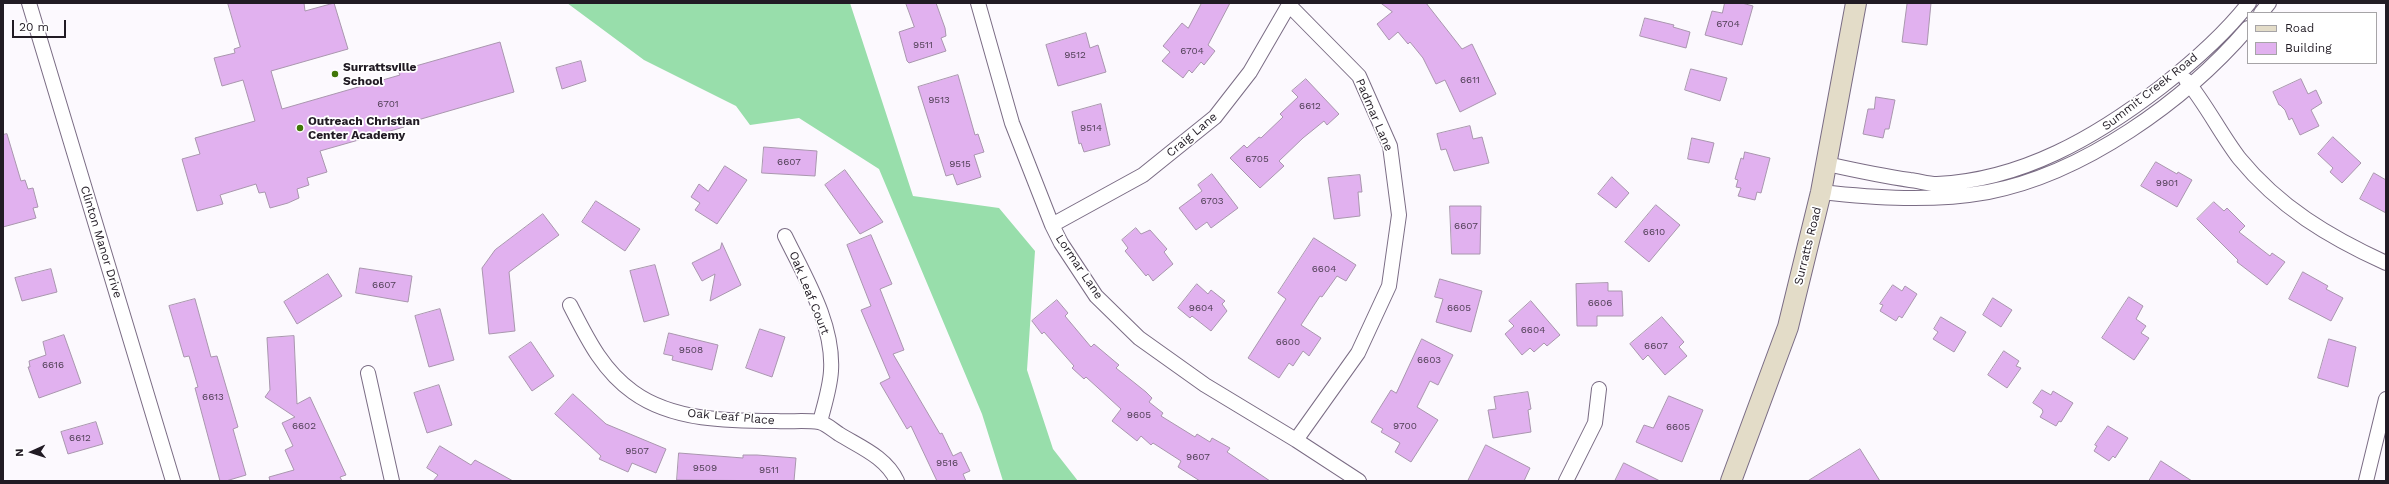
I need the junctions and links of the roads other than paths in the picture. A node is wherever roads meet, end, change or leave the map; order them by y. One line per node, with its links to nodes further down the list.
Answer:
1 (29, 3): 22 (street, Clinton Manor Drive)
2 (978, 3): 13 (street, Lormar Lane)
3 (1856, 3): 11 (main road, Surratts Road)
4 (2249, 3): 9 (street, Summit Creek Road)
5 (2269, 3): 7 (street)
6 (1290, 4): 13 (street, Craig Lane); 21 (street, Padmar Lane)
7 (2261, 12)
8 (2247, 29): 10 (street, Summit Creek Road)
9 (2180, 72): 10 (street); 11 (street, Summit Creek Road)
10 (2191, 87): 12 (street, Summit Creek Road); 15 (street)
11 (1827, 164): 12 (main road, Surratts Road)
12 (1821, 192): 27 (main road, Surratts Road)
13 (1052, 225): 21 (street, Lormar Lane)
14 (786, 236): 20 (street, Oak Leaf Court)
15 (2386, 263)
16 (570, 305): 20 (street, Oak Leaf Place)
17 (368, 373): 23 (street)
18 (1599, 389): 26 (street)
19 (2386, 399): 28 (street)
20 (820, 422): 24 (street, Oak Leaf Place)
21 (1296, 440): 25 (street, Lormar Lane)
22 (173, 481)
23 (392, 481)
24 (897, 481)
25 (1359, 481)
26 (1566, 481)
27 (1731, 481)
28 (2366, 481)

